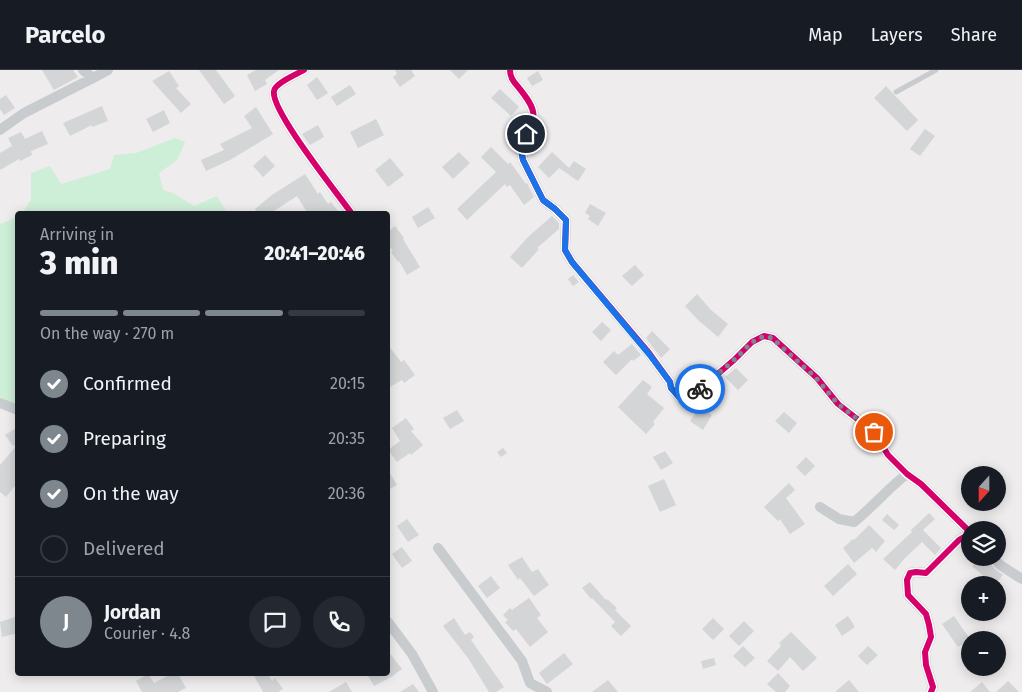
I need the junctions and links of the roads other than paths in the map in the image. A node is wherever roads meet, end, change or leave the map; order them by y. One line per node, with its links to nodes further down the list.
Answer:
1 (83, 70): 6 (street)
2 (108, 70): 6 (street)
3 (304, 70): 9 (street)
4 (510, 70): 12 (street)
5 (936, 70): 7 (lane)
6 (93, 78): 8 (street)
7 (896, 92)
8 (0, 130)
9 (350, 211)
10 (0, 403): 11 (street)
11 (15, 409)
12 (907, 474): 13 (street); 14 (street)
13 (820, 507)
14 (961, 523)
15 (961, 539): 22 (street)
16 (438, 548): 21 (street)
17 (1002, 566): 18 (street)
18 (1022, 579)
19 (390, 625): 20 (street)
20 (433, 692)
21 (546, 692)
22 (931, 692)

